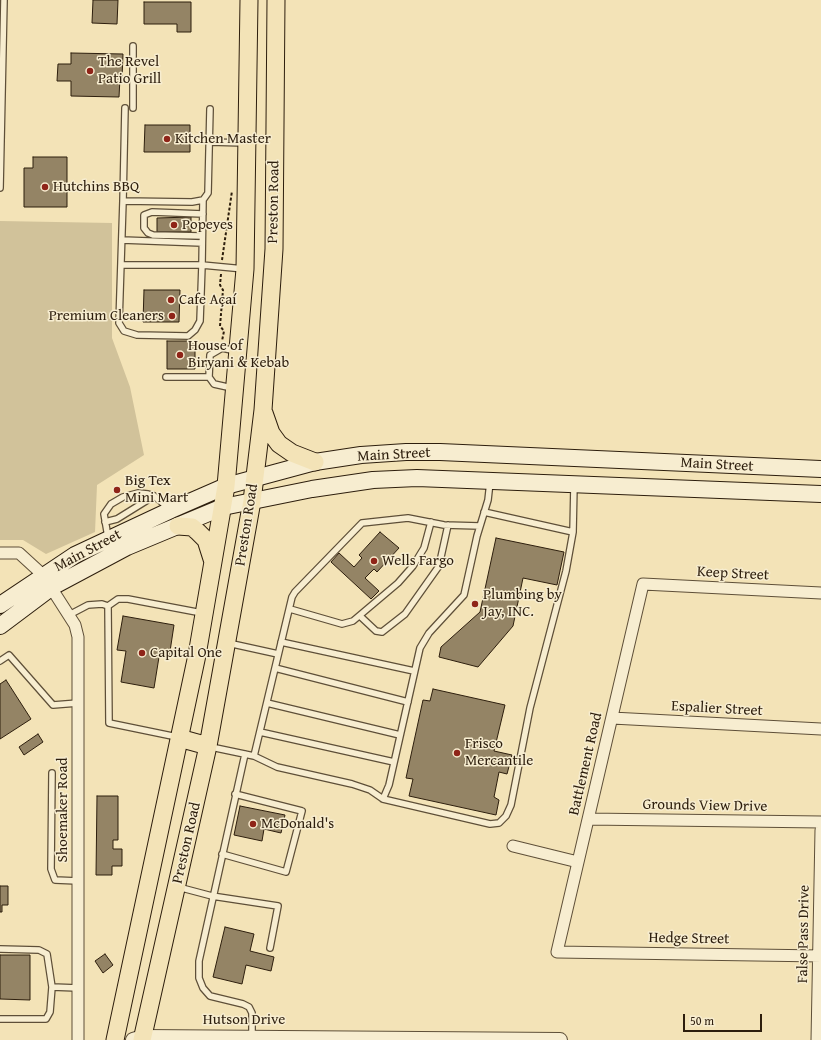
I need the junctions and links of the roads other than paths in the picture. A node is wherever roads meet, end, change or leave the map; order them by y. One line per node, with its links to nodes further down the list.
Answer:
1 (4, 0): 4 (lane)
2 (249, 0): 11 (main road, Preston Road)
3 (276, 0): 12 (main road, Preston Road)
4 (2, 20): 6 (lane)
5 (133, 46): 8 (lane)
6 (1, 107): 13 (lane)
7 (125, 108): 15 (lane)
8 (133, 108)
9 (210, 109): 10 (lane)
10 (210, 142): 11 (lane); 14 (lane)
11 (248, 143): 12 (main road); 22 (main road, Preston Road)
12 (275, 143): 27 (main road, Preston Road)
13 (0, 188)
14 (203, 200): 15 (lane); 16 (lane)
15 (124, 201): 18 (lane)
16 (203, 214): 17 (lane); 17 (lane)
17 (202, 236): 19 (lane)
18 (122, 240): 19 (lane); 20 (lane)
19 (202, 243): 21 (lane)
20 (121, 265): 21 (lane); 21 (lane)
21 (202, 265): 22 (lane)
22 (244, 268): 23 (main road, Preston Road)
23 (239, 351): 25 (lane); 26 (main road, Preston Road)
24 (166, 377): 25 (lane)
25 (209, 377): 26 (lane)
26 (235, 388): 34 (main road, Preston Road)
27 (263, 410): 29 (main road); 31 (main road, Preston Road)
28 (576, 459): 29 (main road, Main Street); 30 (main road, Main Street); 33 (main road)
29 (315, 462): 31 (main road, Main Street)
30 (821, 469)
31 (254, 477): 34 (main road, Main Street); 37 (main road, Preston Road)
32 (491, 481): 33 (main road, Main Street); 37 (main road, Main Street); 40 (lane)
33 (574, 484): 35 (main road, Main Street); 46 (lane)
34 (226, 486): 38 (main road, Preston Road); 39 (main road, Main Street)
35 (821, 494)
36 (154, 496): 39 (lane); 41 (lane); 41 (lane)
37 (252, 501): 38 (main road, Main Street); 61 (main road, Preston Road)
38 (223, 507): 44 (main road, Main Street); 49 (main road, Preston Road)
39 (171, 510): 47 (main road, Main Street)
40 (484, 512): 45 (lane); 46 (lane)
41 (104, 522): 47 (lane)
42 (431, 522): 43 (lane); 55 (lane); 58 (lane)
43 (448, 525): 45 (lane); 58 (lane)
44 (178, 526): 49 (main road); 50 (main road, Main Street)
45 (480, 526): 65 (lane)
46 (573, 532): 80 (lane)
47 (108, 539): 50 (main road, Main Street)
48 (0, 553): 50 (street, Shoemaker Road)
49 (213, 564): 56 (main road, Preston Road)
50 (48, 581): 53 (main road, Main Street); 57 (street, Shoemaker Road); 59 (main road, Main Street)
51 (643, 584): 52 (street, Keep Street); 69 (street, Battlement Road)
52 (821, 593)
53 (0, 605)
54 (108, 606): 56 (lane); 57 (lane); 73 (lane)
55 (290, 609): 58 (lane); 60 (lane)
56 (205, 614): 73 (main road, Preston Road)
57 (69, 615): 67 (street, Shoemaker Road)
58 (360, 616)
59 (0, 626)
60 (281, 642): 62 (lane); 65 (lane)
61 (227, 643): 62 (lane); 74 (main road, Preston Road)
62 (278, 654): 64 (lane)
63 (0, 661): 67 (lane)
64 (275, 668): 66 (lane); 68 (lane)
65 (414, 670): 66 (lane)
66 (408, 702): 72 (lane)
67 (78, 703): 87 (street, Shoemaker Road)
68 (267, 703): 71 (lane); 72 (lane)
69 (612, 718): 70 (street, Espalier Street); 81 (street, Battlement Road)
70 (821, 729)
71 (260, 732): 76 (lane); 77 (lane)
72 (400, 735): 77 (lane)
73 (179, 738): 74 (main road); 102 (main road, Preston Road)
74 (208, 746): 75 (lane); 88 (main road, Preston Road)
75 (244, 754): 76 (lane); 79 (lane)
76 (254, 756): 80 (lane)
77 (394, 762): 80 (lane)
78 (52, 773): 87 (lane)
79 (236, 794): 85 (lane); 85 (lane)
80 (384, 799)
81 (588, 819): 82 (street, Grounds View Drive); 86 (street, Battlement Road)
82 (821, 822)
83 (821, 830): 93 (street, False Pass Drive)
84 (513, 846): 86 (street)
85 (222, 854): 89 (lane)
86 (578, 862): 92 (street, Battlement Road)
87 (78, 881): 95 (street, Shoemaker Road)
88 (177, 887): 89 (lane); 98 (main road, Preston Road)
89 (212, 896): 90 (lane); 97 (lane)
90 (270, 948)
91 (0, 949): 94 (lane)
92 (557, 952): 93 (street, Hedge Street)
93 (820, 956): 104 (street, False Pass Drive)
94 (52, 987): 95 (lane); 96 (lane)
95 (78, 988): 101 (street, Shoemaker Road)
96 (0, 1019)
97 (252, 1037): 98 (street, Hutson Drive); 99 (street, Hutson Drive)
98 (139, 1039)
99 (356, 1039): 100 (street, Hutson Drive)
100 (505, 1039): 103 (street, Hutson Drive)
101 (78, 1040)
102 (115, 1040)
103 (560, 1040)
104 (817, 1040)

